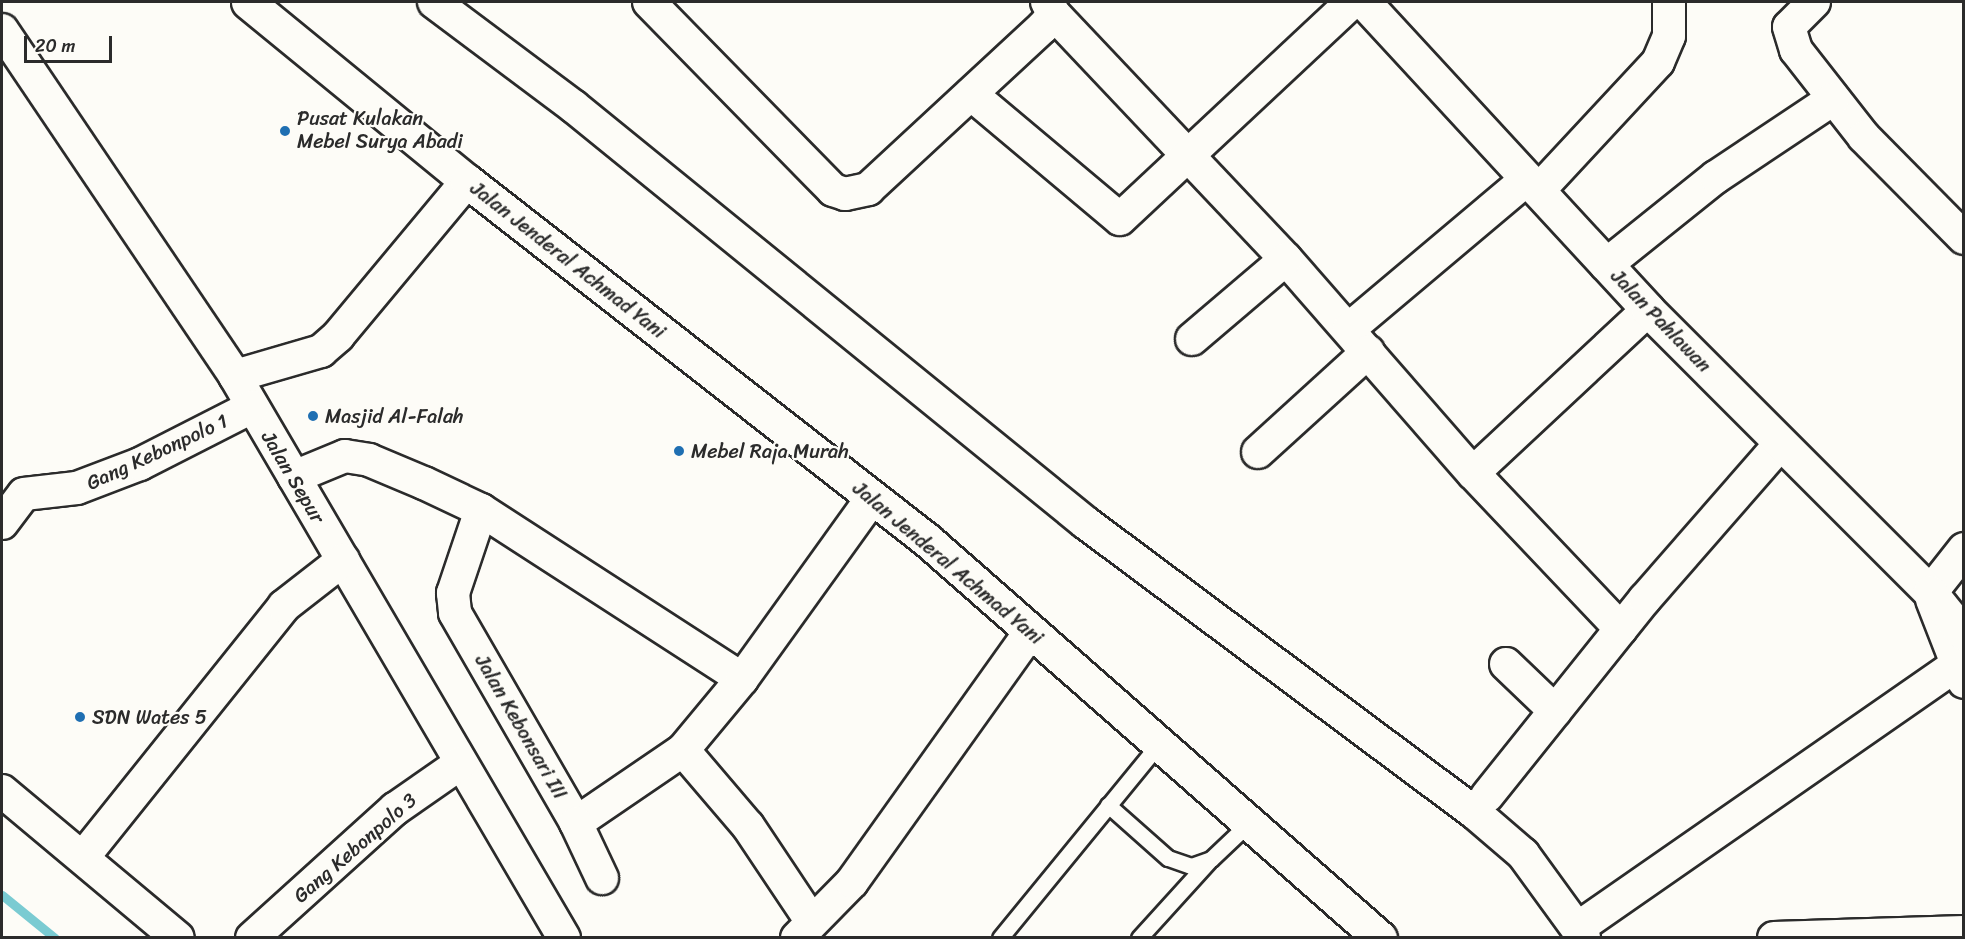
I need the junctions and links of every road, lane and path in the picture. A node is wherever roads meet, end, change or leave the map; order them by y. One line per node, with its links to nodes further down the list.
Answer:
1 (248, 2): 13 (main road, Jalan Jenderal Achmad Yani)
2 (434, 2): 52 (street)
3 (648, 2): 10 (street)
4 (1352, 2): 12 (street)
5 (1364, 2): 14 (main road, Jalan Pahlawan)
6 (1669, 2): 14 (street)
7 (1814, 2): 11 (street)
8 (1050, 8): 10 (street); 12 (street)
9 (2, 30): 21 (street, Jalan Sepur)
10 (971, 94): 12 (street)
11 (1833, 99): 15 (street); 17 (street)
12 (1186, 154): 16 (street)
13 (467, 181): 21 (street); 27 (main road, Jalan Jenderal Achmad Yani)
14 (1533, 185): 17 (main road, Jalan Pahlawan); 20 (street)
15 (1964, 238)
16 (1286, 260): 19 (street); 20 (street)
17 (1606, 265): 18 (main road, Jalan Pahlawan)
18 (1648, 310): 23 (main road, Jalan Pahlawan); 25 (street)
19 (1192, 339)
20 (1358, 340): 24 (street); 25 (street)
21 (235, 376): 22 (street, Jalan Sepur)
22 (252, 407): 26 (street, Jalan Sepur); 29 (street, Gang Kebonpolo 1)
23 (1780, 444): 32 (main road, Jalan Pahlawan); 33 (street)
24 (1258, 452)
25 (1473, 473): 33 (street)
26 (294, 477): 28 (street); 31 (street, Jalan Sepur)
27 (872, 498): 34 (main road, Jalan Jenderal Achmad Yani); 37 (street, Jalan Kebonsari III)
28 (481, 510): 37 (street); 45 (street, Jalan Kebonsari III)
29 (2, 522)
30 (1964, 549): 32 (main road)
31 (343, 560): 41 (street, Jalan Sepur); 47 (street)
32 (1930, 592): 35 (main road, Jalan Pahlawan)
33 (1621, 629): 38 (street)
34 (1030, 632): 39 (main road, Jalan Jenderal Achmad Yani); 50 (street)
35 (1961, 660): 52 (street)
36 (1506, 664): 38 (street)
37 (742, 679): 40 (street, Jalan Kebonsari III)
38 (1555, 711): 43 (street)
39 (1159, 744): 44 (lane); 46 (main road, Jalan Jenderal Achmad Yani)
40 (683, 750): 45 (street, Jalan Kebonsari III); 50 (street)
41 (461, 763): 55 (street, Gang Kebonpolo 3); 56 (street, Jalan Sepur)
42 (2, 791): 47 (street)
43 (1487, 796)
44 (1108, 805): 48 (lane); 53 (lane)
45 (576, 823): 49 (street)
46 (1250, 824): 48 (lane); 58 (main road, Jalan Jenderal Achmad Yani)
47 (84, 856): 54 (street)
48 (1210, 860): 57 (lane)
49 (602, 878)
50 (804, 928)
51 (1964, 932): 59 (street)
52 (1581, 933)
53 (1008, 935)
54 (178, 938)
55 (252, 938)
56 (564, 938)
57 (1139, 938)
58 (1380, 938)
59 (1773, 938)

